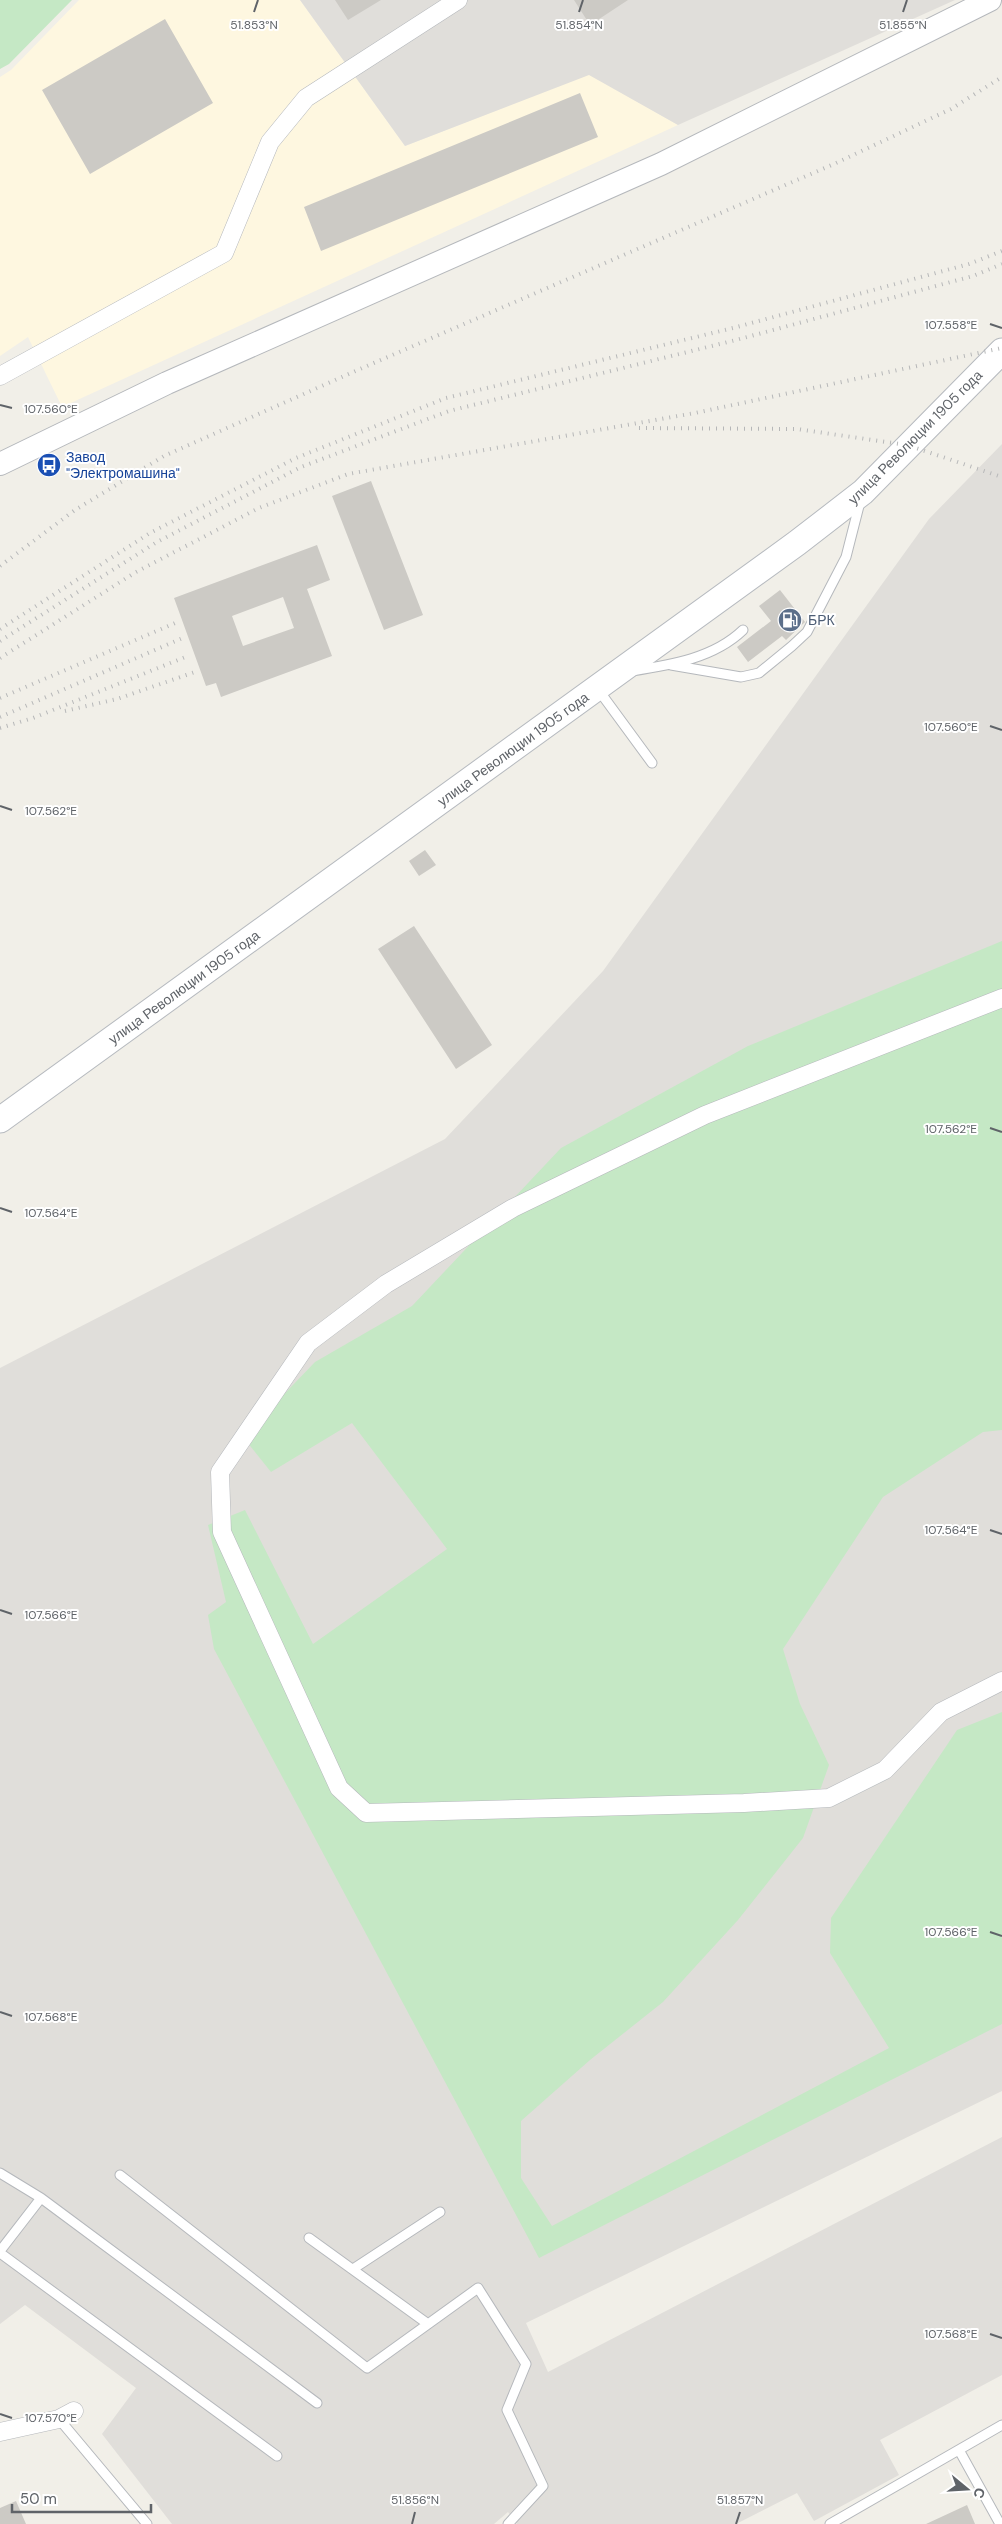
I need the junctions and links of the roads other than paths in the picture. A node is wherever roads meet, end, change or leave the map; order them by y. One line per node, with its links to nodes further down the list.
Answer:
1 (458, 0): 4 (street)
2 (990, 0): 5 (street)
3 (1002, 351): 6 (main road, улица Революции 1905 года)
4 (0, 376)
5 (0, 464)
6 (863, 492): 8 (lane); 9 (main road, улица Революции 1905 года)
7 (743, 630): 8 (lane)
8 (671, 666): 9 (lane)
9 (617, 674): 10 (main road, улица Революции 1905 года)
10 (597, 688): 11 (lane); 13 (main road, улица Революции 1905 года)
11 (652, 763)
12 (1002, 998): 14 (street)
13 (0, 1120)
14 (1002, 1681)
15 (0, 2173): 17 (lane)
16 (120, 2175): 22 (lane)
17 (41, 2198): 20 (lane); 23 (lane)
18 (440, 2212): 21 (lane)
19 (309, 2238): 21 (lane)
20 (0, 2252): 28 (lane)
21 (352, 2270): 22 (lane)
22 (428, 2324): 30 (lane)
23 (317, 2403)
24 (67, 2415): 26 (street); 29 (lane)
25 (1002, 2425): 27 (lane)
26 (0, 2432)
27 (959, 2450): 31 (lane); 32 (lane)
28 (277, 2456)
29 (146, 2524)
30 (508, 2524)
31 (830, 2524)
32 (1000, 2524)

